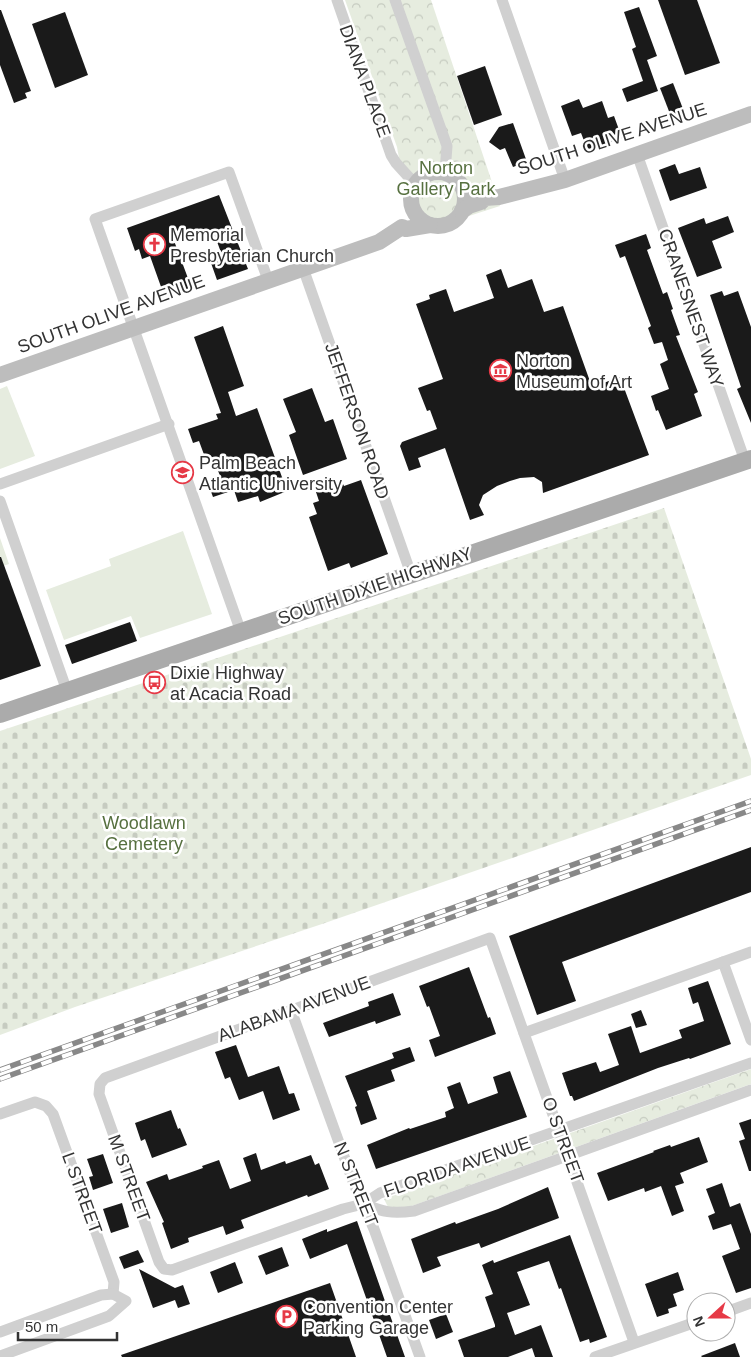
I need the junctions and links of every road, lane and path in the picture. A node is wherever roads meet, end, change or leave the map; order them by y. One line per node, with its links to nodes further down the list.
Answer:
1 (336, 0): 8 (street, DIANA PLACE)
2 (395, 0): 6 (street)
3 (502, 0): 7 (street)
4 (751, 114): 5 (street, SOUTH OLIVE AVENUE)
5 (637, 154): 7 (street, SOUTH OLIVE AVENUE); 20 (street, CRANESNEST WAY)
6 (445, 172): 8 (street); 9 (street)
7 (565, 180): 10 (street, SOUTH OLIVE AVENUE)
8 (415, 184): 11 (street)
9 (462, 185): 10 (street); 12 (street)
10 (485, 198): 12 (street, SOUTH OLIVE AVENUE)
11 (410, 200): 13 (street); 14 (street)
12 (462, 211): 13 (street)
13 (430, 225): 14 (street, SOUTH OLIVE AVENUE)
14 (402, 227): 15 (street, SOUTH OLIVE AVENUE)
15 (303, 268): 16 (street, SOUTH OLIVE AVENUE); 23 (street, JEFFERSON ROAD)
16 (268, 280): 17 (street, SOUTH OLIVE AVENUE); 17 (street)
17 (134, 328): 18 (street, SOUTH OLIVE AVENUE); 19 (street)
18 (0, 375)
19 (169, 424): 21 (street); 24 (street)
20 (748, 460): 23 (main road, SOUTH DIXIE HIGHWAY)
21 (0, 484)
22 (0, 501): 25 (street)
23 (411, 574): 24 (main road, SOUTH DIXIE HIGHWAY)
24 (241, 632): 25 (main road, SOUTH DIXIE HIGHWAY)
25 (67, 691): 26 (main road, SOUTH DIXIE HIGHWAY)
26 (0, 714)
27 (490, 938): 30 (street, ALABAMA AVENUE); 31 (street, O STREET)
28 (751, 952): 29 (street)
29 (723, 962): 31 (street); 32 (street)
30 (291, 1010): 34 (street, ALABAMA AVENUE); 39 (street, N STREET)
31 (524, 1033): 37 (street, O STREET)
32 (751, 1040)
33 (751, 1063): 37 (street, FLORIDA AVENUE)
34 (100, 1084): 40 (street, M STREET)
35 (751, 1090): 38 (street, FLORIDA AVENUE)
36 (0, 1114): 41 (street, L STREET)
37 (560, 1131): 38 (street, O STREET); 39 (street, FLORIDA AVENUE)
38 (568, 1155): 39 (street, FLORIDA AVENUE); 46 (street, O STREET)
39 (363, 1204): 40 (street, FLORIDA AVENUE); 49 (street, N STREET)
40 (164, 1269)
41 (113, 1294): 45 (street); 48 (street)
42 (751, 1303): 43 (street)
43 (736, 1308)
44 (686, 1325): 46 (street)
45 (0, 1332)
46 (634, 1342): 47 (street)
47 (616, 1354): 50 (street)
48 (0, 1356)
49 (420, 1357)
50 (594, 1357)

